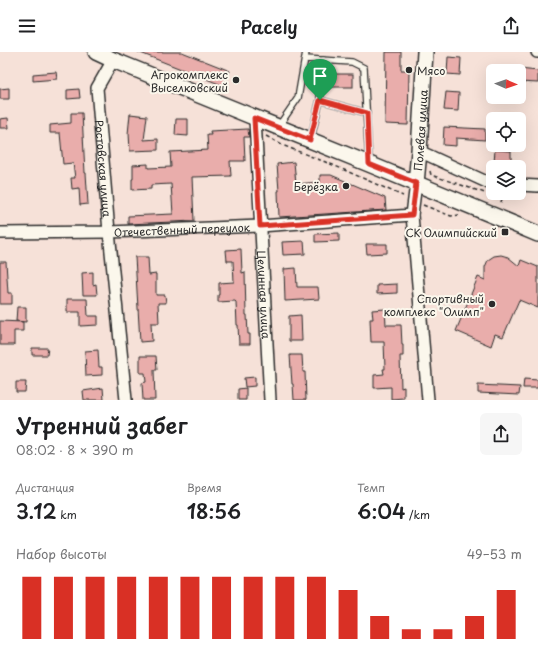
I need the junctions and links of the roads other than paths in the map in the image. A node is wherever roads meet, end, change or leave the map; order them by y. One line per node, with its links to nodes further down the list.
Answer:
1 (96, 52): 5 (main road)
2 (306, 52): 4 (lane)
3 (425, 52): 12 (main road, Полевая улица)
4 (305, 59): 6 (lane); 10 (lane)
5 (113, 60): 9 (main road); 20 (street, Ростовская улица)
6 (323, 60): 7 (lane); 8 (lane)
7 (320, 100): 8 (lane); 11 (lane)
8 (367, 113): 13 (lane)
9 (255, 124): 10 (main road); 19 (street, Целинная улица)
10 (278, 127): 11 (main road)
11 (310, 140): 13 (main road)
12 (422, 153): 14 (street); 15 (main road, Полевая улица)
13 (369, 164): 15 (main road)
14 (486, 182)
15 (416, 183): 18 (street, Полевая улица); 22 (main road)
16 (526, 185): 17 (street)
17 (538, 186)
18 (412, 215): 19 (street, Отечественный переулок); 25 (street, Полевая улица)
19 (260, 226): 20 (street, Отечественный переулок); 24 (street, Целинная улица)
20 (109, 232): 21 (street, Отечественный переулок); 23 (street, Ростовская улица)
21 (0, 234)
22 (538, 234)
23 (126, 400)
24 (270, 400)
25 (428, 400)

